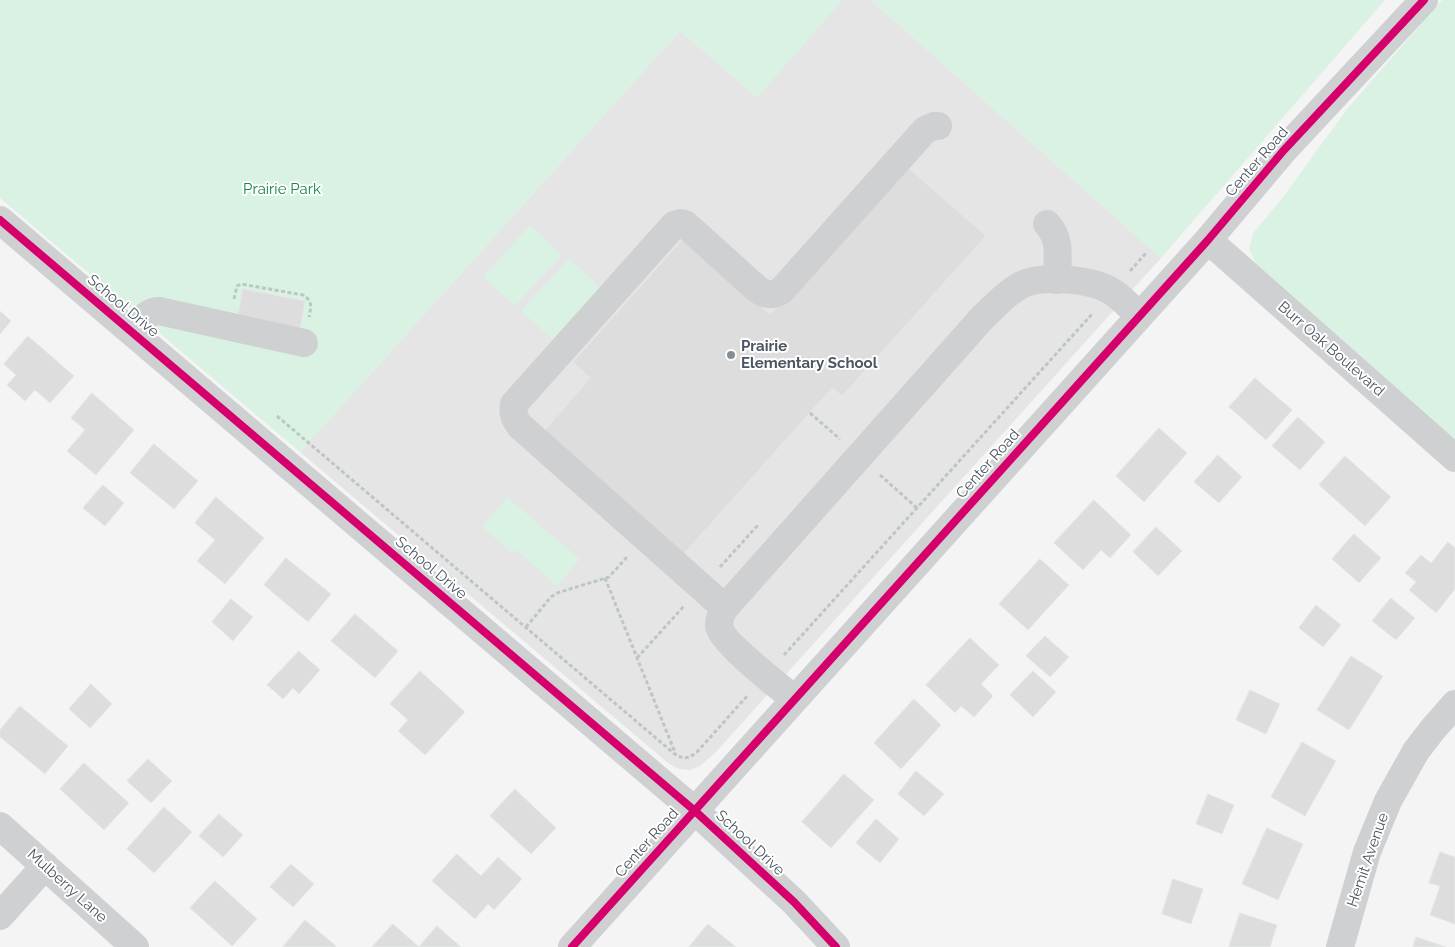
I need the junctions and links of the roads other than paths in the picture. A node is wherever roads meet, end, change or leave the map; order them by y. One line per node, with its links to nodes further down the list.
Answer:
1 (1424, 0): 5 (street, Center Road)
2 (938, 126): 11 (street)
3 (0, 220): 8 (street, School Drive)
4 (1047, 224): 6 (street)
5 (1208, 240): 7 (street, Center Road); 10 (street, Burr Oak Boulevard)
6 (1057, 280): 7 (street); 11 (street)
7 (1139, 316): 12 (street, Center Road)
8 (133, 332): 9 (street); 14 (street, School Drive)
9 (304, 343)
10 (1455, 458)
11 (725, 608): 12 (street)
12 (794, 699): 14 (street, Center Road)
13 (1455, 704): 21 (street, Hemit Avenue)
14 (695, 811): 19 (street, Center Road); 20 (street, School Drive)
15 (0, 826): 16 (street, Mulberry Lane)
16 (45, 866): 17 (street); 18 (street, Mulberry Lane)
17 (0, 916)
18 (135, 947)
19 (572, 947)
20 (836, 947)
21 (1340, 947)

